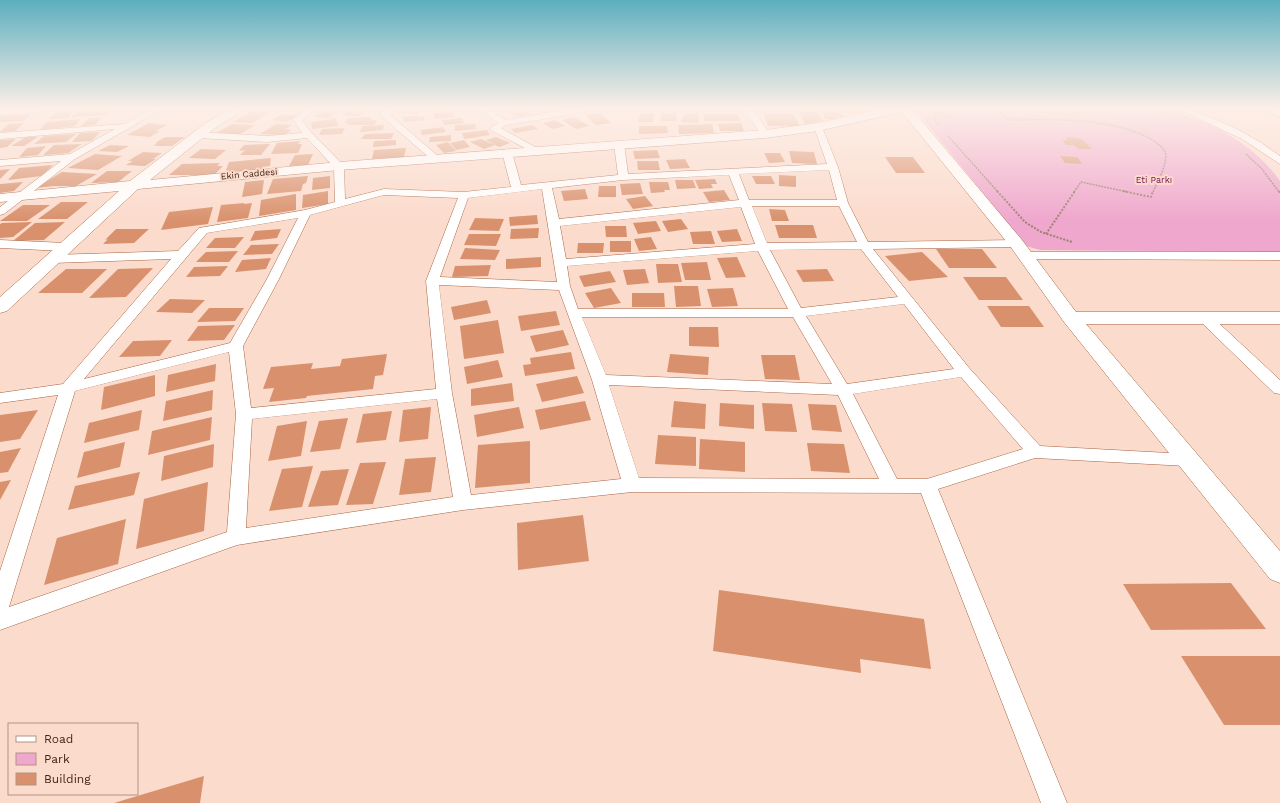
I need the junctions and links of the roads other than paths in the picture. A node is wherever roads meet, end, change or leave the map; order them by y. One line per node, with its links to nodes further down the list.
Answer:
1 (92, 145): 13 (street)
2 (185, 145): 21 (street)
3 (319, 145): 17 (street)
4 (420, 145): 14 (street)
5 (526, 145): 11 (street)
6 (597, 145): 11 (street, Ekin Caddesi)
7 (618, 145): 20 (street)
8 (825, 145): 18 (street)
9 (939, 145): 37 (street)
10 (1259, 145): 15 (street)
11 (534, 150): 12 (street, Ekin Caddesi)
12 (507, 152): 14 (street, Ekin Caddesi); 23 (street)
13 (72, 157): 16 (street); 24 (street)
14 (435, 158): 17 (street, Ekin Caddesi)
15 (1280, 161)
16 (0, 163)
17 (339, 166): 21 (street, Ekin Caddesi); 29 (street)
18 (833, 167): 19 (street); 27 (street)
19 (733, 171): 20 (street); 28 (street)
20 (623, 177): 22 (street)
21 (134, 185): 24 (street, Ekin Caddesi); 35 (street)
22 (546, 185): 23 (street); 32 (street)
23 (517, 189): 25 (street)
24 (19, 196): 26 (street, Ekin Caddesi); 30 (street)
25 (464, 196): 29 (street); 42 (street)
26 (0, 198)
27 (843, 203): 28 (street); 34 (street)
28 (746, 204): 32 (street); 36 (street)
29 (340, 205): 31 (street)
30 (0, 212)
31 (306, 213): 38 (street); 51 (street)
32 (554, 222): 41 (street)
33 (0, 244): 35 (street)
34 (864, 245): 36 (street); 37 (street); 44 (street)
35 (65, 247): 40 (street)
36 (762, 247): 41 (street); 47 (street)
37 (1020, 249): 39 (street); 48 (street)
38 (181, 255): 40 (street); 54 (street)
39 (1280, 256)
40 (52, 259): 45 (street)
41 (560, 263): 43 (street)
42 (432, 281): 43 (street); 57 (street)
43 (564, 286): 46 (street)
44 (908, 300): 47 (street); 52 (street)
45 (0, 307)
46 (573, 313): 47 (street); 53 (street)
47 (797, 314): 56 (street)
48 (1071, 318): 49 (street); 61 (street)
49 (1205, 318): 50 (street); 55 (street)
50 (1280, 318)
51 (236, 346): 54 (street); 59 (street)
52 (965, 372): 56 (street); 60 (street)
53 (600, 380): 56 (street); 62 (street)
54 (68, 388): 58 (street); 68 (street)
55 (1280, 389)
56 (843, 390): 63 (street)
57 (444, 393): 59 (street); 65 (street)
58 (0, 398)
59 (244, 414): 66 (street)
60 (1035, 452): 61 (street); 64 (street)
61 (1187, 460): 67 (street)
62 (632, 485): 63 (street); 65 (street)
63 (892, 486): 64 (street)
64 (927, 486): 70 (street)
65 (463, 503): 66 (street)
66 (236, 537): 69 (street)
67 (1280, 571)
68 (0, 603)
69 (0, 620)
70 (1054, 803)

